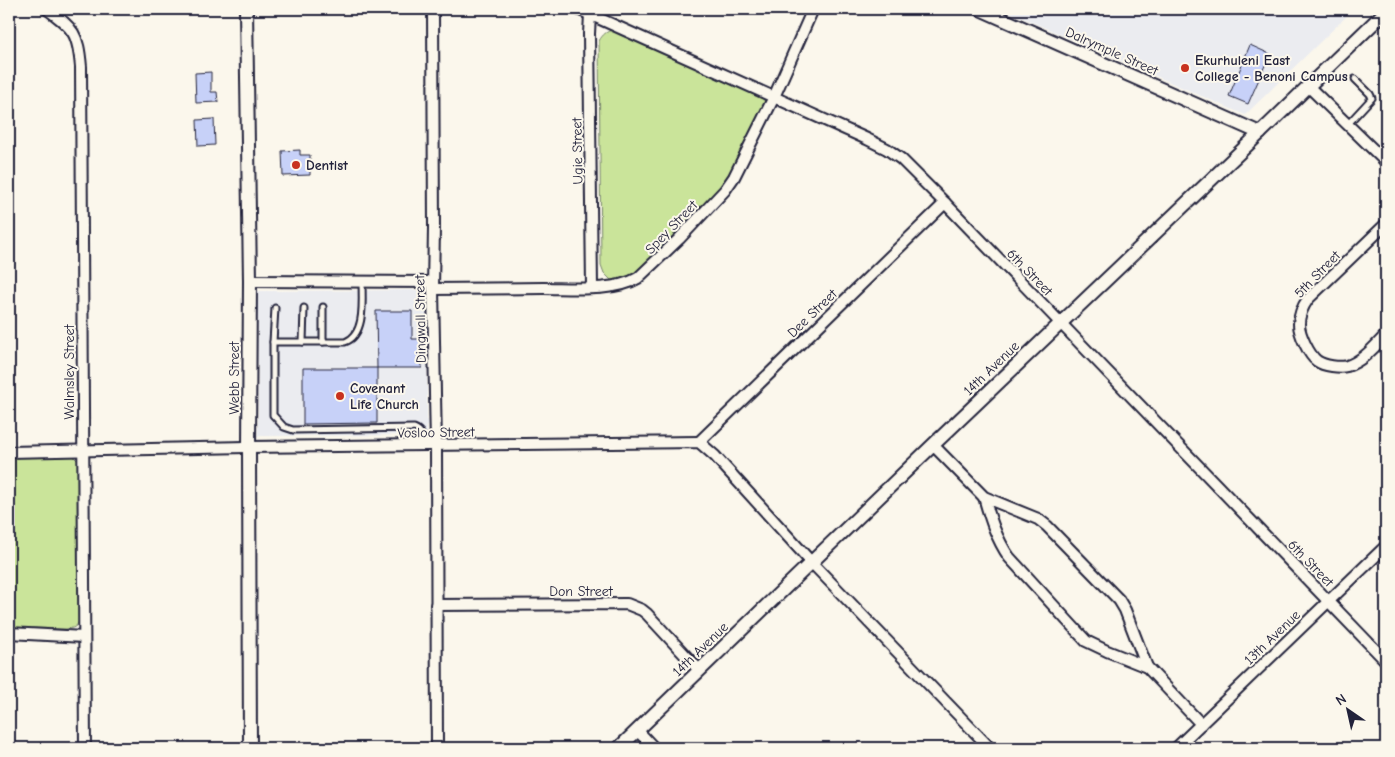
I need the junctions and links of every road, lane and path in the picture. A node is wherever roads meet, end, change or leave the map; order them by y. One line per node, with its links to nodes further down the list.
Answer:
1 (47, 9): 34 (street, Walmsley Street)
2 (246, 9): 17 (street, Webb Street)
3 (433, 9): 19 (street, Dingwall Street)
4 (578, 9): 8 (street, 6th Street)
5 (813, 9): 11 (street, Spey Street)
6 (980, 9): 13 (street, Dalrymple Street)
7 (1386, 11): 10 (street, 14th Avenue)
8 (590, 14): 11 (street, 6th Street); 20 (street, Ugie Street)
9 (1355, 79): 12 (lane)
10 (1308, 86): 12 (street); 13 (street, 14th Avenue)
11 (774, 97): 15 (street, 6th Street); 20 (street, Spey Street)
12 (1348, 124): 14 (street)
13 (1260, 133): 24 (street, 14th Avenue)
14 (1386, 162)
15 (945, 203): 24 (street, 6th Street); 29 (street, Dee Street)
16 (1386, 224): 25 (street, 5th Street)
17 (250, 281): 18 (street, Spey Street); 33 (street, Webb Street)
18 (362, 281): 19 (street, Spey Street); 28 (lane)
19 (433, 285): 20 (street, Spey Street); 32 (street, Dingwall Street)
20 (592, 287)
21 (323, 307): 28 (lane)
22 (275, 308): 26 (lane)
23 (304, 308): 27 (lane)
24 (1060, 322): 30 (street, 14th Avenue); 39 (street, 6th Street)
25 (1386, 335)
26 (273, 342): 27 (lane); 31 (lane)
27 (303, 342): 28 (lane)
28 (323, 342)
29 (699, 442): 32 (street, Vosloo Street); 38 (street)
30 (933, 445): 36 (street); 38 (street, 14th Avenue)
31 (424, 446): 32 (street, Vosloo Street); 33 (street, Vosloo Street)
32 (436, 446): 40 (street, Dingwall Street)
33 (249, 448): 34 (street, Vosloo Street); 49 (street, Webb Street)
34 (82, 451): 35 (street, Vosloo Street); 42 (street, Walmsley Street)
35 (9, 452)
36 (984, 497): 44 (street); 44 (street)
37 (1386, 546): 39 (street, 13th Avenue)
38 (812, 563): 45 (street, 14th Avenue); 53 (street)
39 (1329, 601): 43 (street, 6th Street); 46 (street, 13th Avenue)
40 (436, 605): 45 (street, Don Street); 50 (street, Dingwall Street)
41 (9, 633): 42 (street)
42 (84, 636): 48 (street, Walmsley Street)
43 (1386, 660)
44 (1147, 667): 46 (street)
45 (699, 670): 47 (street, 14th Avenue)
46 (1201, 724): 54 (street, 13th Avenue)
47 (638, 731): 51 (street, 14th Avenue); 52 (street)
48 (85, 748)
49 (250, 748)
50 (437, 748)
51 (619, 748)
52 (654, 748)
53 (990, 748)
54 (1176, 748)

